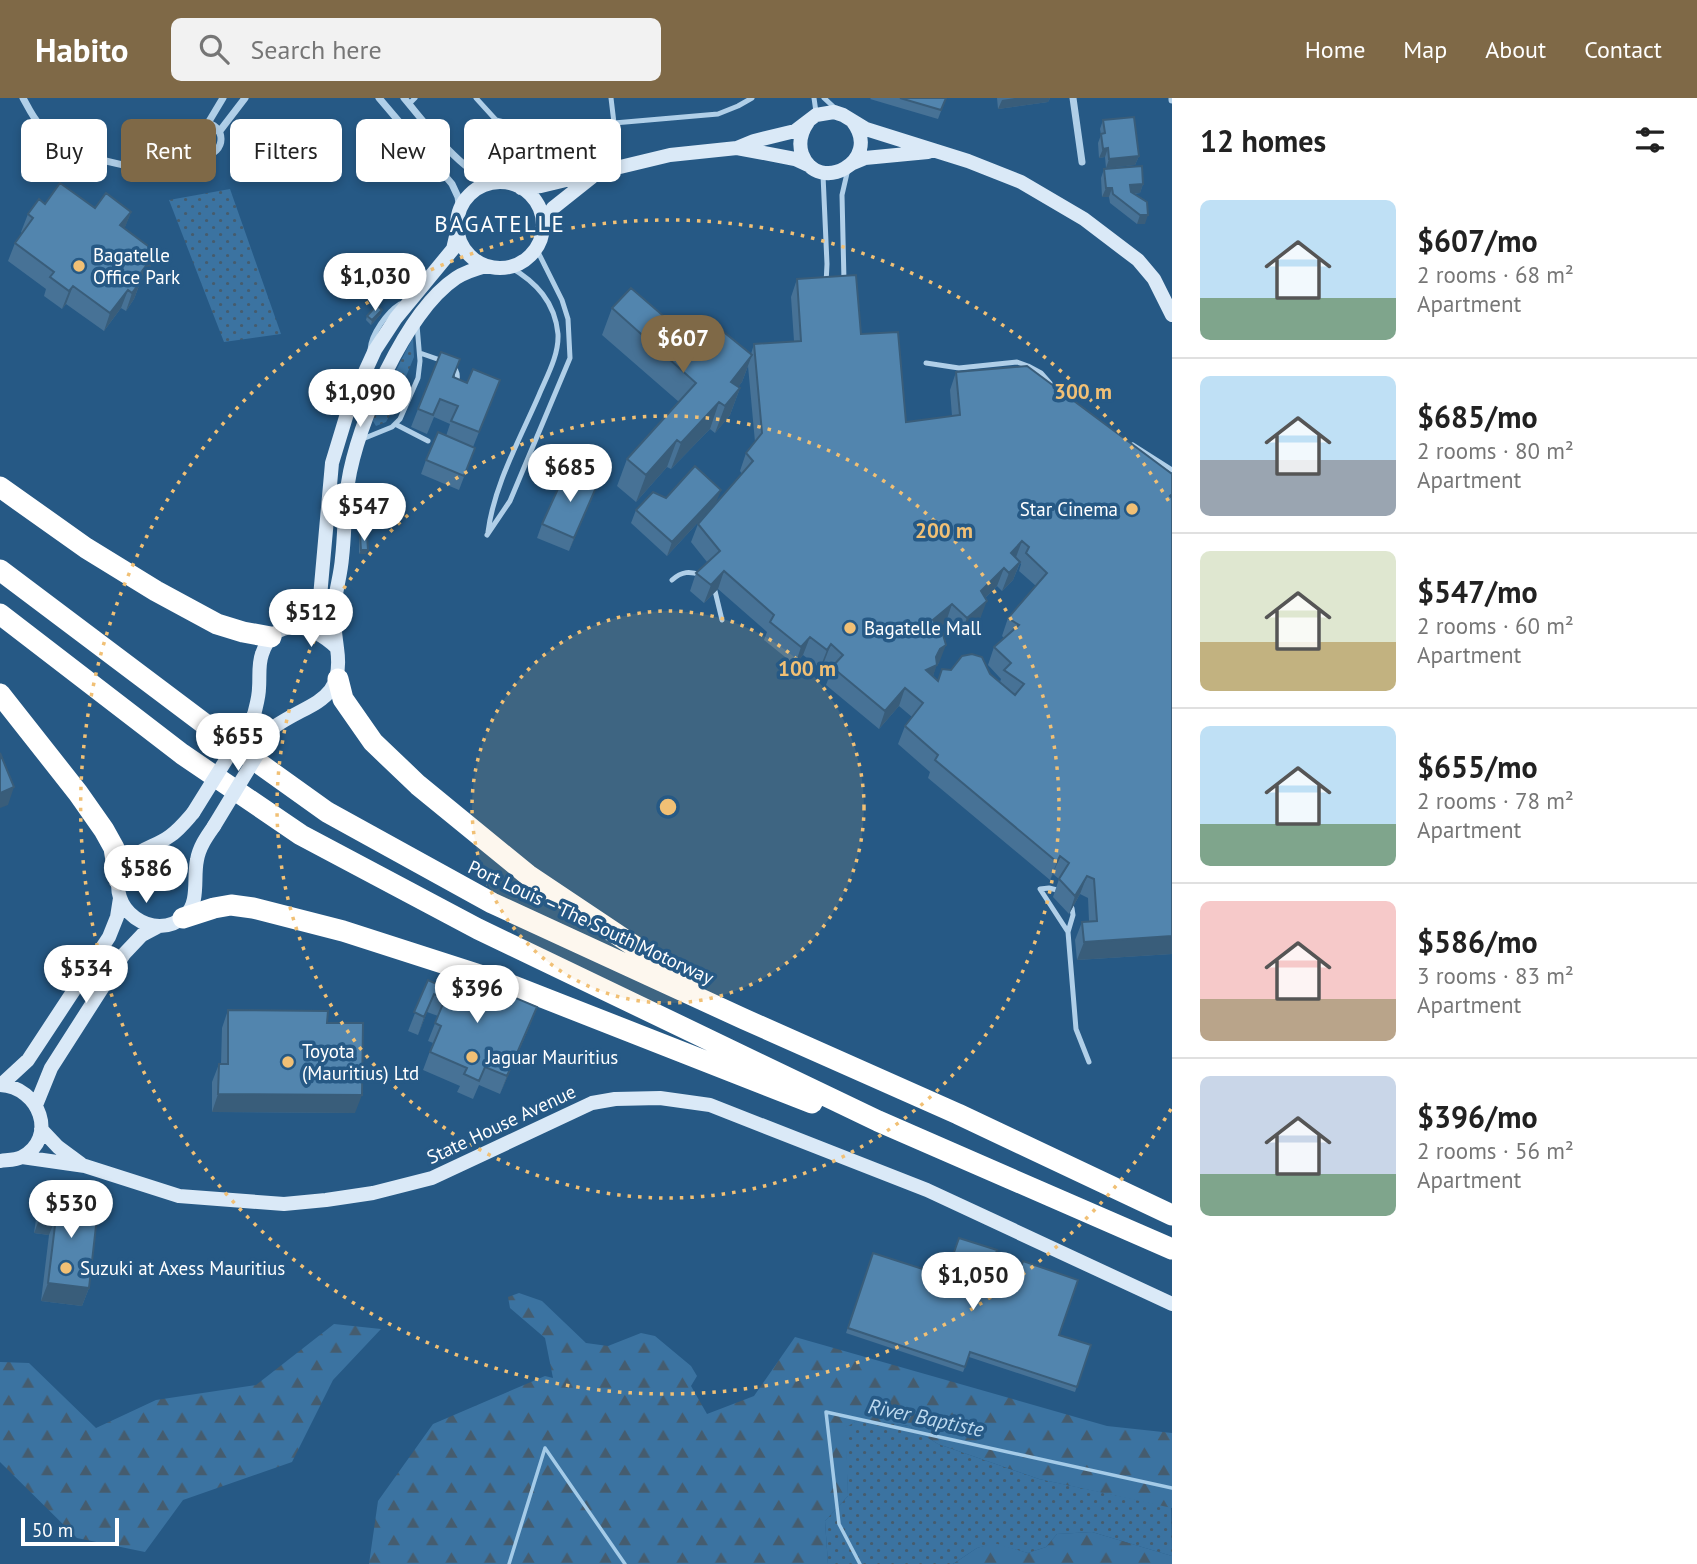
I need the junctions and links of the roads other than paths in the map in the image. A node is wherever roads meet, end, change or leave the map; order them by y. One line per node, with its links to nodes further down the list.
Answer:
1 (23, 98): 24 (street)
2 (223, 98): 14 (street)
3 (245, 98): 19 (street)
4 (379, 98): 32 (street)
5 (476, 98): 15 (lane)
6 (611, 98): 16 (lane)
7 (752, 98): 17 (lane)
8 (814, 98): 12 (lane)
9 (824, 98): 13 (lane)
10 (1073, 98): 23 (street)
11 (409, 100): 30 (street)
12 (812, 118): 13 (main road); 21 (main road); 27 (main road)
13 (847, 118): 22 (main road); 25 (main road)
14 (210, 119)
15 (495, 119)
16 (614, 119)
17 (621, 122)
18 (216, 130): 19 (street)
19 (219, 132): 20 (street)
20 (216, 148)
21 (737, 148): 26 (main road); 27 (main road)
22 (936, 151): 25 (main road); 40 (main road)
23 (1082, 162)
24 (121, 164)
25 (851, 165): 27 (main road); 38 (lane)
26 (621, 166)
27 (817, 169): 39 (lane)
28 (556, 182): 31 (main road)
29 (585, 182): 33 (main road)
30 (497, 183): 31 (main road); 32 (main road)
31 (521, 188): 33 (main road)
32 (460, 210): 34 (main road)
33 (543, 226): 35 (main road)
34 (457, 232): 36 (main road); 58 (main road)
35 (536, 248): 37 (main road); 37 (lane)
36 (486, 266): 37 (main road); 41 (main road)
37 (510, 267)
38 (844, 288)
39 (825, 289)
40 (1172, 315)
41 (417, 322): 42 (lane); 47 (main road)
42 (419, 353): 44 (lane); 46 (lane)
43 (926, 363): 45 (lane)
44 (455, 389)
45 (1061, 395)
46 (395, 424): 47 (lane); 48 (lane)
47 (359, 441): 60 (main road)
48 (428, 441)
49 (1125, 441): 50 (lane)
50 (1172, 470)
51 (0, 487): 59 (highway)
52 (0, 570): 69 (highway, Port Louis – The South Motorway)
53 (705, 577): 54 (lane)
54 (673, 580)
55 (715, 592): 57 (lane)
56 (0, 614): 73 (highway)
57 (722, 620)
58 (293, 625): 59 (main road); 60 (main road)
59 (271, 636): 63 (main road, bridge)
60 (337, 648): 61 (main road)
61 (338, 679): 66 (main road, bridge); 69 (highway)
62 (0, 694): 63 (highway)
63 (120, 889): 67 (main road); 71 (main road)
64 (1057, 890): 68 (lane)
65 (1072, 908): 68 (lane)
66 (183, 918): 67 (main road); 73 (highway)
67 (159, 926): 72 (main road)
68 (1068, 932): 70 (lane)
69 (744, 1019): 78 (highway, Port Louis – The South Motorway)
70 (1089, 1062)
71 (1, 1084): 72 (main road)
72 (36, 1105): 74 (main road)
73 (878, 1121): 79 (highway)
74 (41, 1129): 75 (main road); 77 (main road)
75 (22, 1157): 76 (main road, State House Avenue); 77 (main road, State House Avenue)
76 (0, 1161)
77 (85, 1167): 80 (main road, State House Avenue)
78 (1172, 1215)
79 (1172, 1249)
80 (1172, 1304)

